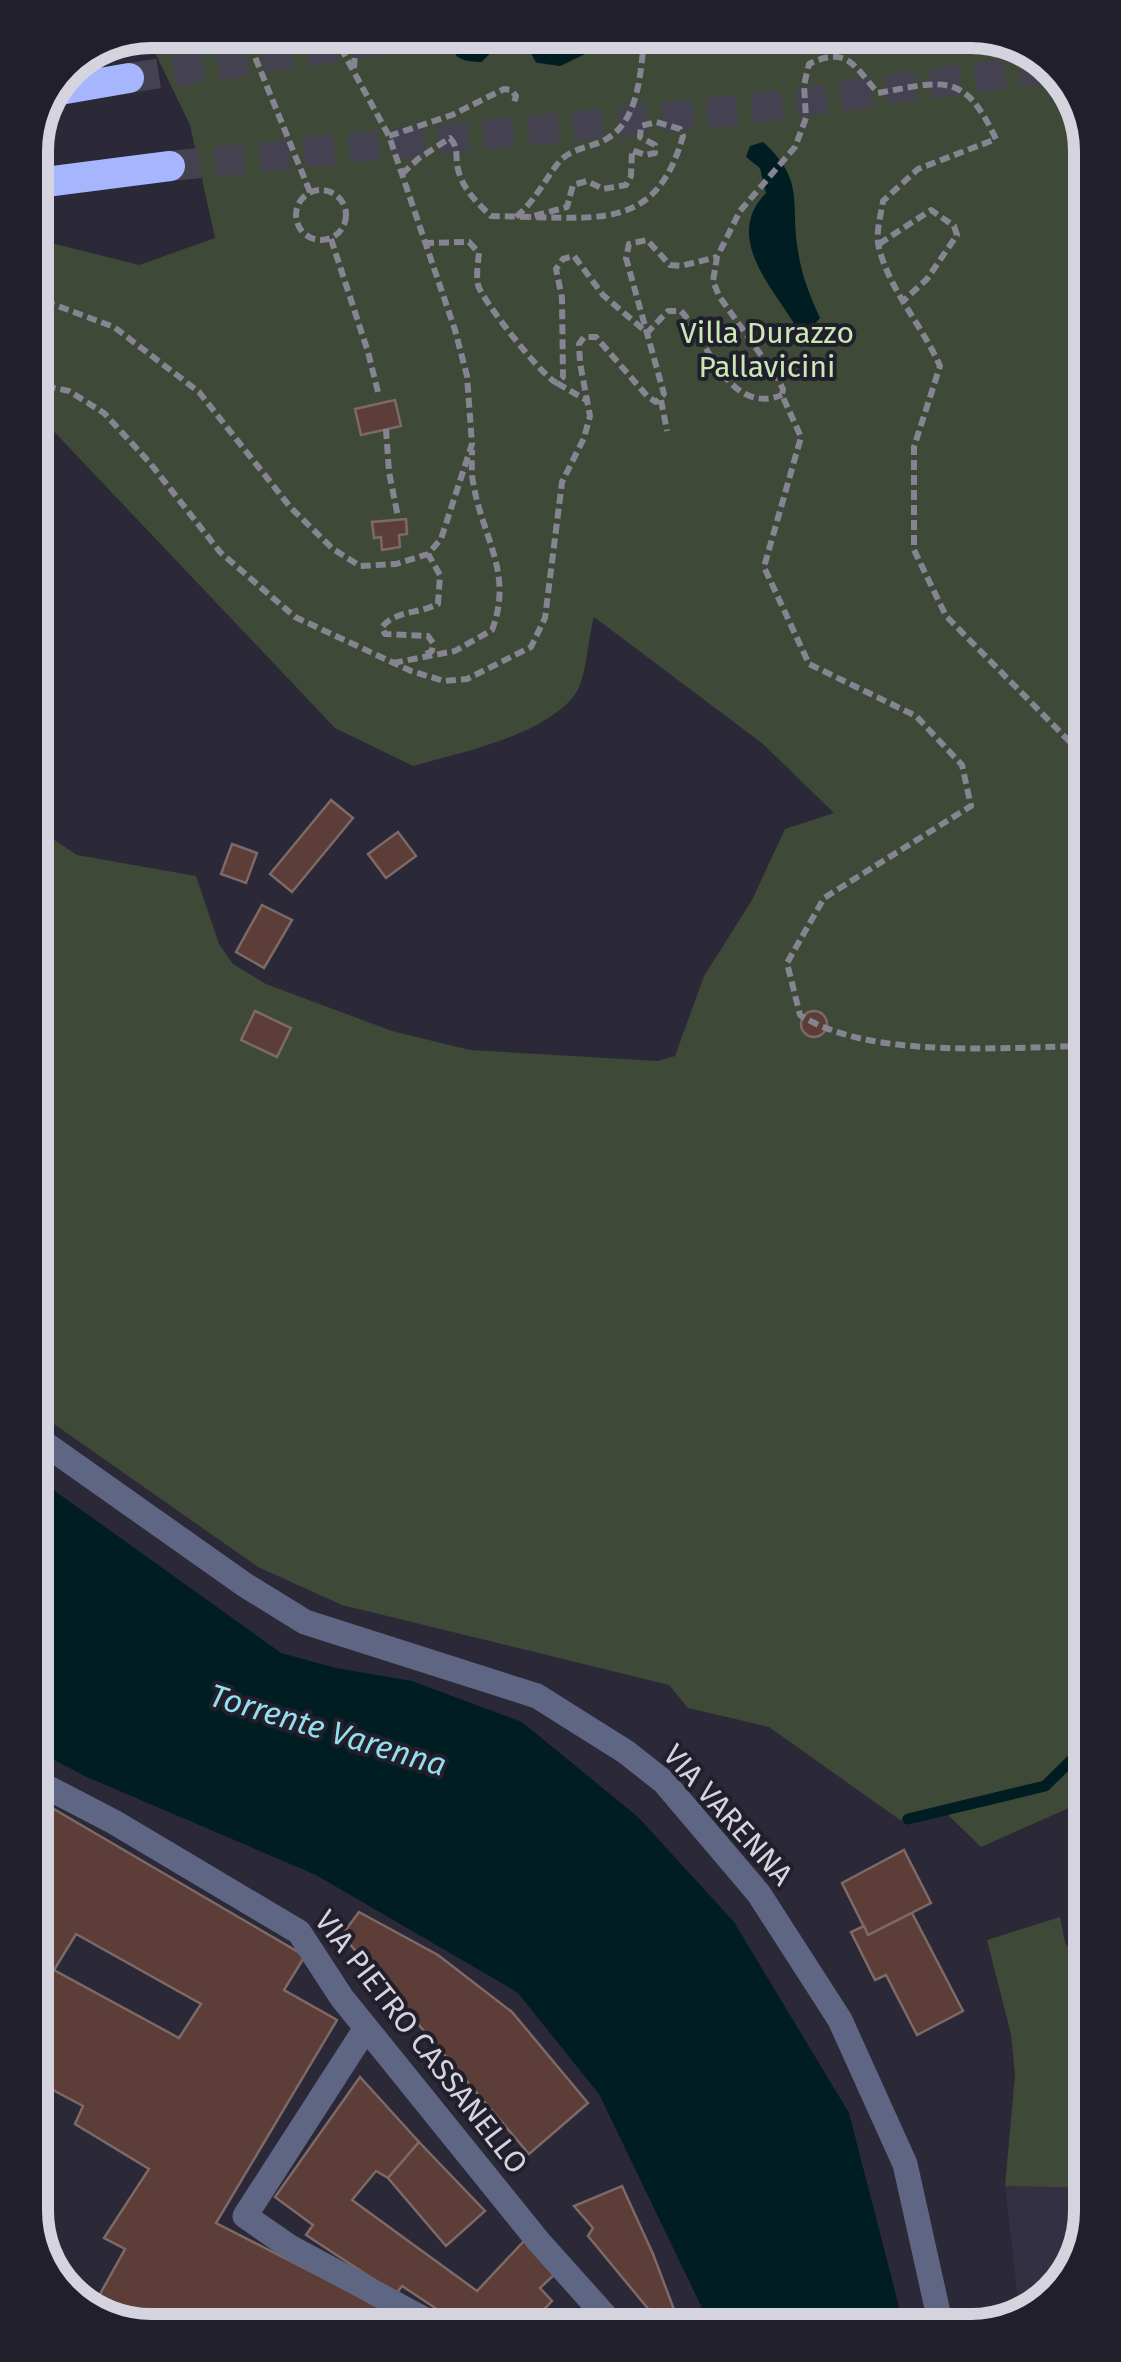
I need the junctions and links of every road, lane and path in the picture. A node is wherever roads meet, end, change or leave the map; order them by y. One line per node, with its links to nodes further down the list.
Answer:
1 (251, 48): 13 (path)
2 (342, 48): 5 (path)
3 (355, 48): 5 (path)
4 (642, 48): 15 (path)
5 (354, 69): 9 (path)
6 (129, 78): 7 (highway)
7 (69, 88)
8 (513, 106): 9 (path)
9 (388, 136): 11 (path)
10 (170, 166): 12 (highway)
11 (402, 174): 15 (path); 17 (path)
12 (48, 182)
13 (310, 192): 16 (path); 16 (path)
14 (530, 217): 14 (path); 15 (path)
15 (514, 218)
16 (331, 239): 26 (path)
17 (424, 243): 23 (path); 31 (path)
18 (878, 245): 19 (path); 21 (path); 21 (path)
19 (716, 257): 22 (path); 25 (path)
20 (48, 302): 35 (path)
21 (902, 302): 38 (path)
22 (646, 333): 23 (path); 25 (path); 28 (path)
23 (557, 384): 27 (path)
24 (48, 387): 37 (path)
25 (782, 394): 39 (path)
26 (378, 396)
27 (586, 400): 28 (path); 37 (path)
28 (661, 400): 30 (path)
29 (386, 430): 32 (path)
30 (667, 431)
31 (472, 444): 34 (path); 36 (path)
32 (398, 517)
33 (391, 552): 35 (path)
34 (428, 554): 35 (path); 36 (path)
35 (396, 564)
36 (422, 657): 37 (path)
37 (393, 663)
38 (1074, 752)
39 (1074, 1046)
40 (48, 1446): 45 (street, VIA VARENNA)
41 (48, 1787): 42 (street, VIA PIETRO CASSANELLO)
42 (366, 2028): 43 (street); 44 (street, VIA PIETRO CASSANELLO)
43 (414, 2314)
44 (603, 2314)
45 (938, 2314)

